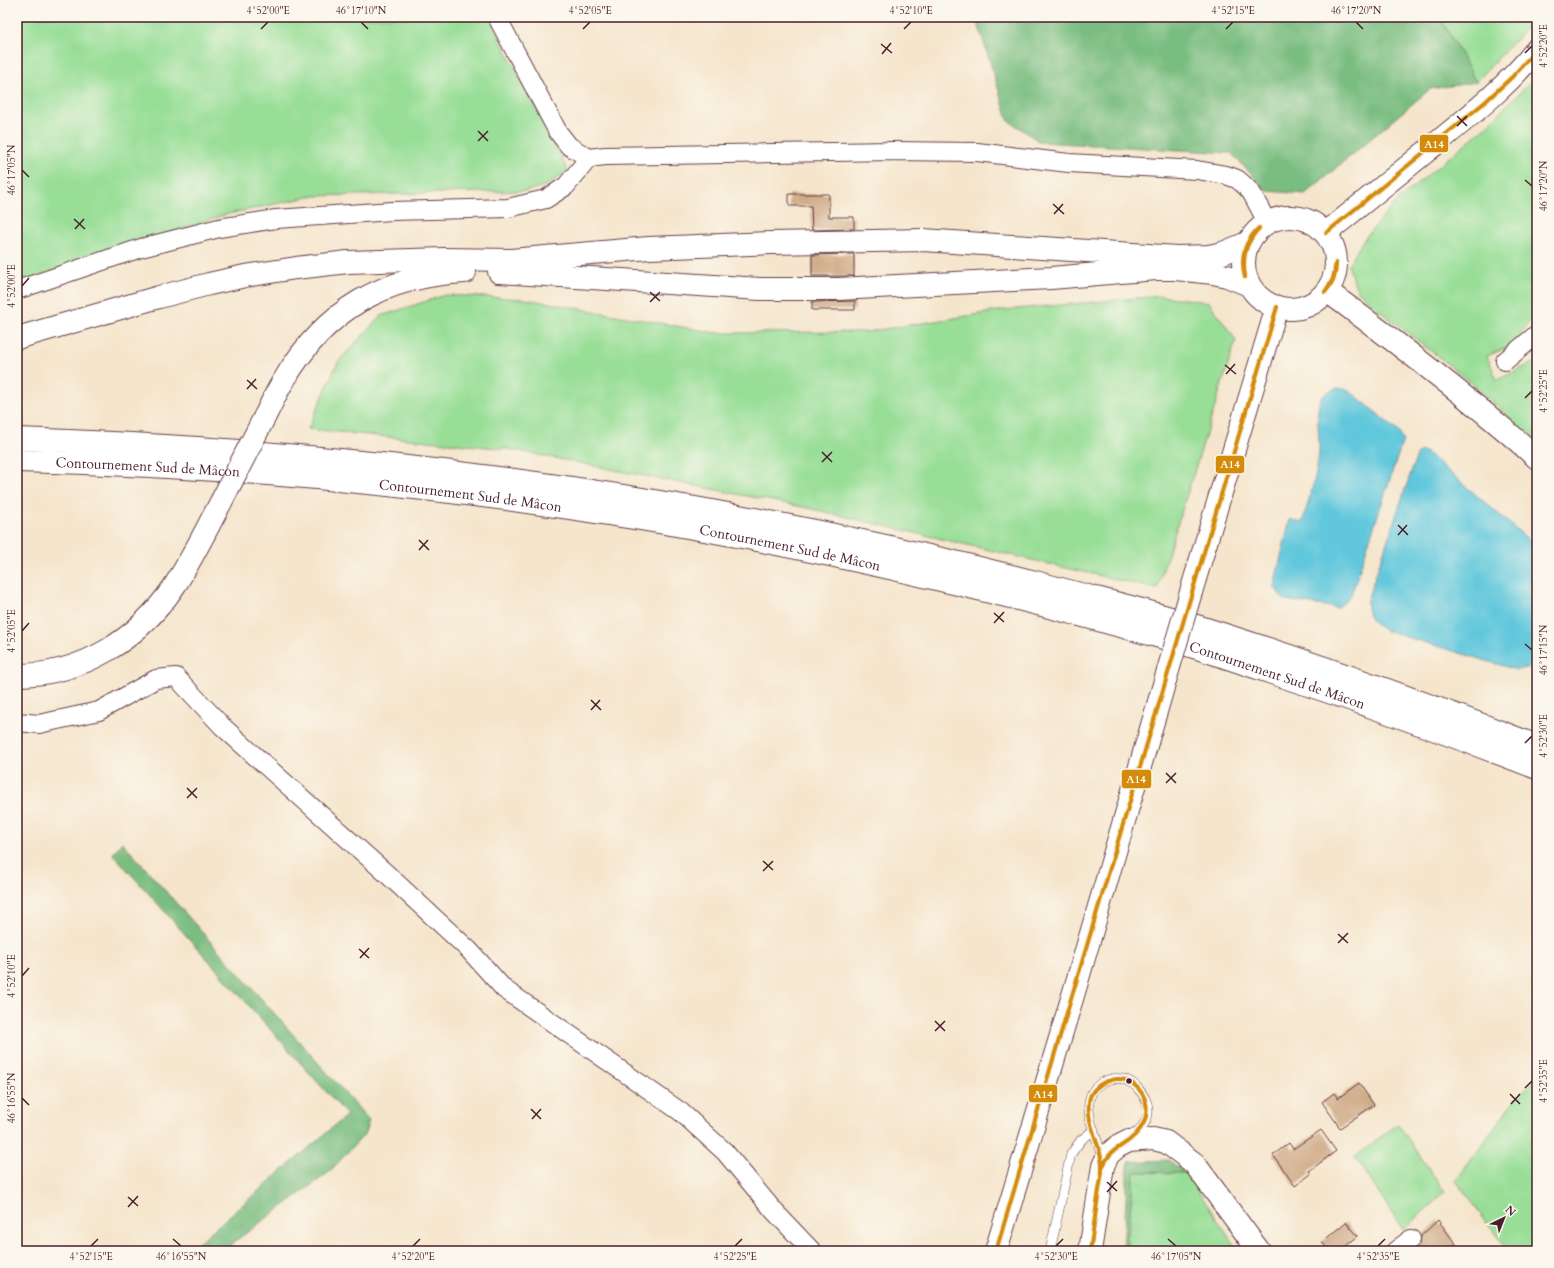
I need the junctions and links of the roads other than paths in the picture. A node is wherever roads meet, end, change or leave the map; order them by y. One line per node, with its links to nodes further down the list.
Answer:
1 (497, 17): 3 (street)
2 (1537, 49): 5 (main road)
3 (588, 158): 4 (street); 8 (street)
4 (1267, 222): 5 (main road); 6 (main road)
5 (1326, 233): 9 (main road)
6 (1247, 243): 7 (main road); 12 (main road)
7 (1249, 285): 10 (main road); 17 (main road, bridge)
8 (17, 290)
9 (1327, 291): 10 (main road); 15 (main road)
10 (1277, 307): 26 (main road, bridge)
11 (1537, 334): 13 (street)
12 (17, 338)
13 (1505, 361)
14 (17, 440): 19 (main road, Contournement Sud de Mâcon)
15 (1537, 458)
16 (17, 461): 20 (main road, Contournement Sud de Mâcon)
17 (17, 675)
18 (17, 722): 25 (street)
19 (1537, 746)
20 (1537, 768)
21 (1094, 1130): 22 (lane); 23 (lane); 27 (lane)
22 (1129, 1141): 23 (main road); 29 (main road)
23 (1103, 1166): 28 (main road)
24 (1411, 1239): 30 (street)
25 (812, 1251)
26 (996, 1251)
27 (1050, 1251)
28 (1090, 1251)
29 (1260, 1251)
30 (1395, 1251)

